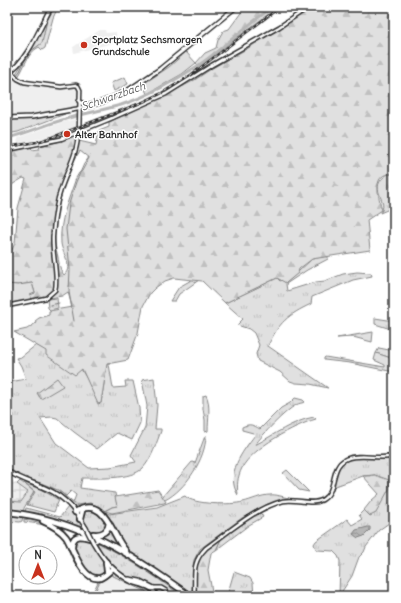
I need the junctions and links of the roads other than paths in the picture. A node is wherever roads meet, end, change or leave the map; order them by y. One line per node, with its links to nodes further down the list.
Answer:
1 (51, 7): 4 (main road)
2 (236, 7): 6 (main road)
3 (309, 7): 9 (street)
4 (9, 72): 5 (street)
5 (79, 101): 6 (main road); 7 (street)
6 (87, 106): 7 (main road)
7 (79, 108): 8 (main road); 9 (street)
8 (7, 118)
9 (79, 132): 10 (street); 11 (street)
10 (7, 150)
11 (7, 306)
12 (394, 456): 35 (street)
13 (7, 471): 16 (main road)
14 (88, 508): 15 (highway); 16 (highway); 20 (highway)
15 (82, 511): 16 (highway); 18 (highway)
16 (75, 512): 18 (main road)
17 (7, 513): 19 (highway); 21 (highway)
18 (80, 519): 21 (main road)
19 (43, 521): 22 (highway); 23 (highway)
20 (108, 521): 21 (highway); 24 (highway)
21 (86, 530): 22 (main road, bridge); 24 (highway)
22 (95, 541): 23 (highway); 25 (main road); 33 (highway)
23 (73, 550): 28 (highway)
24 (133, 557): 34 (highway)
25 (106, 562): 26 (main road); 27 (highway)
26 (112, 569): 27 (highway); 28 (highway); 29 (main road)
27 (107, 571): 28 (highway)
28 (104, 576)
29 (123, 577): 30 (main road); 31 (main road)
30 (158, 588): 31 (main road); 32 (main road)
31 (155, 595)
32 (166, 596)
33 (185, 596)
34 (190, 596)
35 (194, 596)

